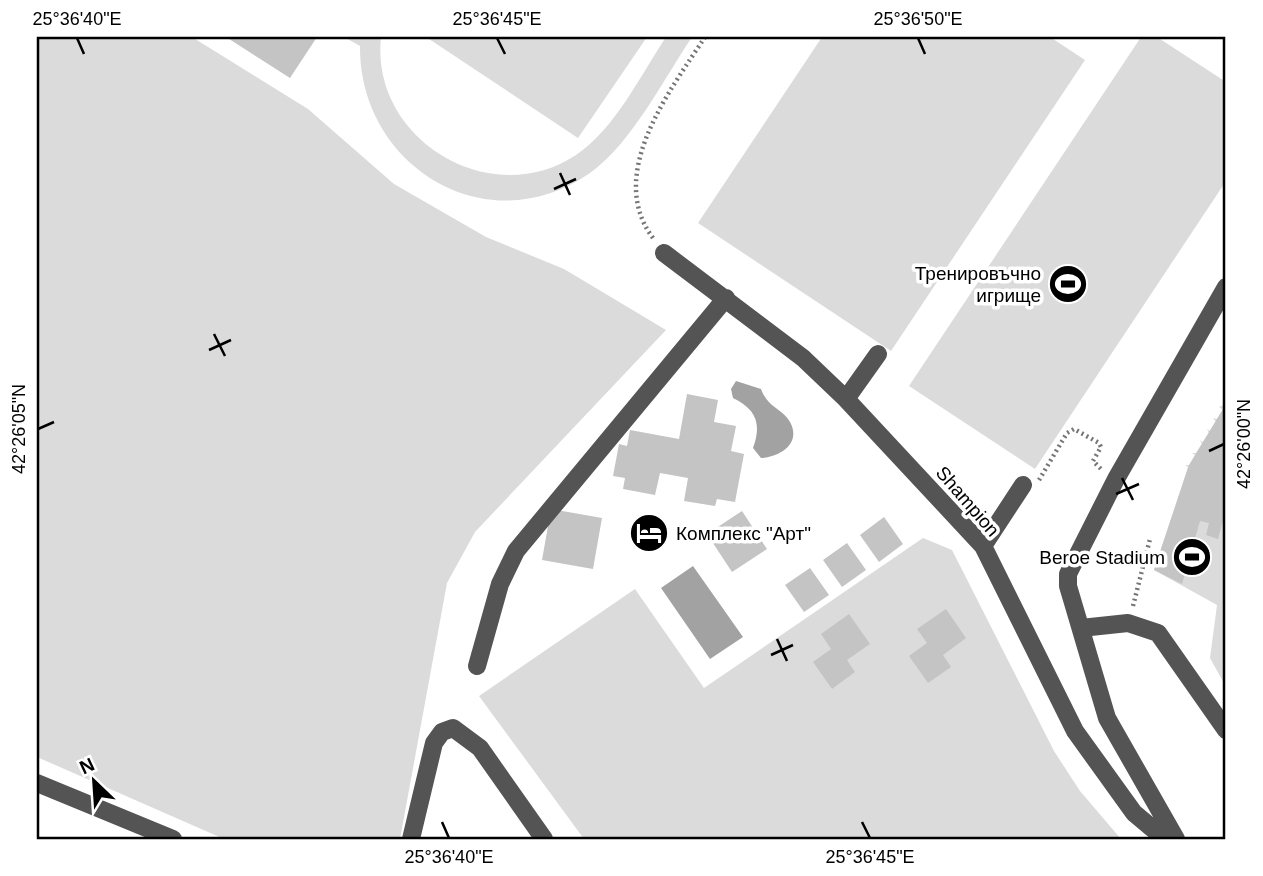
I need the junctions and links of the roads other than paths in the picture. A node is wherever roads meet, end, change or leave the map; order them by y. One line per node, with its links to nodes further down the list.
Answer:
1 (664, 253): 3 (street, Shampion)
2 (1226, 287): 8 (street)
3 (726, 298): 5 (street, Shampion); 9 (street)
4 (878, 354): 5 (street)
5 (846, 399): 7 (street, Shampion)
6 (1023, 485): 7 (street)
7 (983, 546): 15 (street, Shampion)
8 (1081, 628): 10 (street); 16 (street)
9 (477, 666)
10 (1226, 730)
11 (37, 783): 12 (street)
12 (173, 839)
13 (411, 839): 14 (street)
14 (544, 839)
15 (1165, 839)
16 (1176, 839)

